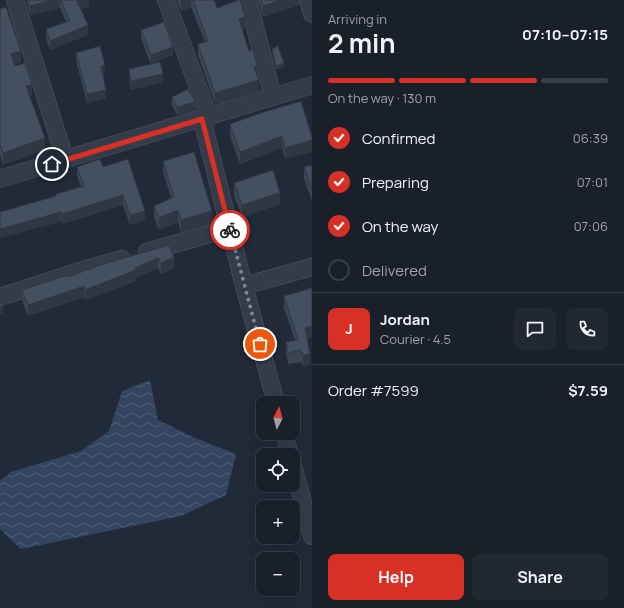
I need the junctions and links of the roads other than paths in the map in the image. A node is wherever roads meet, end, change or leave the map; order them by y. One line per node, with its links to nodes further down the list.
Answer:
1 (15, 0): 9 (street)
2 (166, 0): 8 (street)
3 (248, 0): 7 (street)
4 (308, 0): 5 (street)
5 (312, 14)
6 (312, 85): 7 (street)
7 (273, 97): 8 (street)
8 (205, 118): 9 (street); 11 (street)
9 (65, 160): 10 (street)
10 (0, 180)
11 (230, 228): 13 (street); 14 (street)
12 (312, 266): 13 (street)
13 (244, 286): 15 (street)
14 (0, 297)
15 (274, 396)
16 (300, 492): 17 (street)
17 (312, 536)

